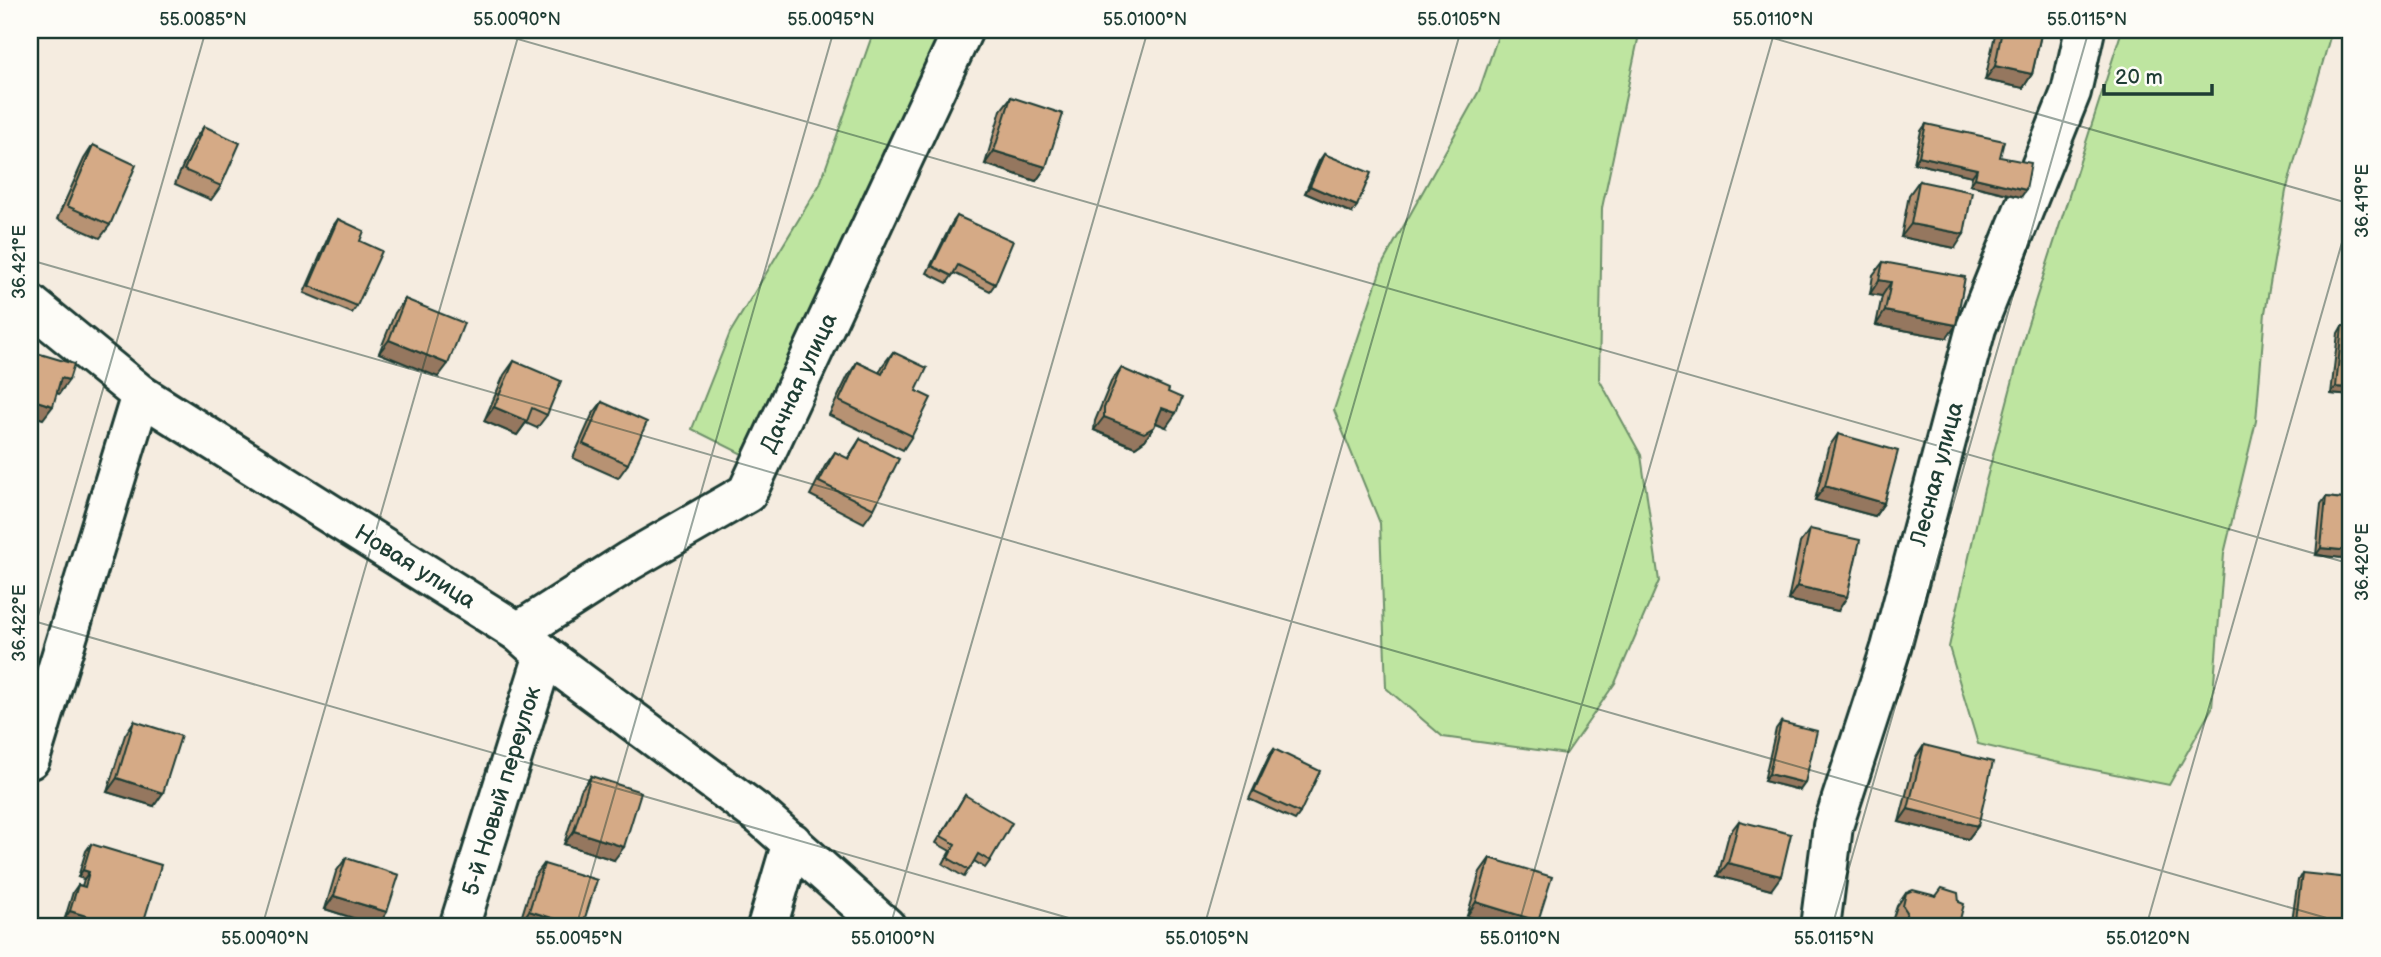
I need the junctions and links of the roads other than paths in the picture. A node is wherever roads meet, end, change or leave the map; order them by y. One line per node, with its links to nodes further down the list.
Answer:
1 (963, 30): 5 (street, Дачная улица)
2 (2085, 30): 11 (street, Лесная улица)
3 (30, 304): 4 (street, Новая улица)
4 (141, 395): 5 (street, Новая улица); 6 (street)
5 (531, 643): 7 (street, Новая улица); 8 (street, 5-й Новый переулок)
6 (30, 760)
7 (792, 842): 9 (street); 10 (street, Новая улица)
8 (459, 927)
9 (767, 927)
10 (886, 927)
11 (1820, 927)

